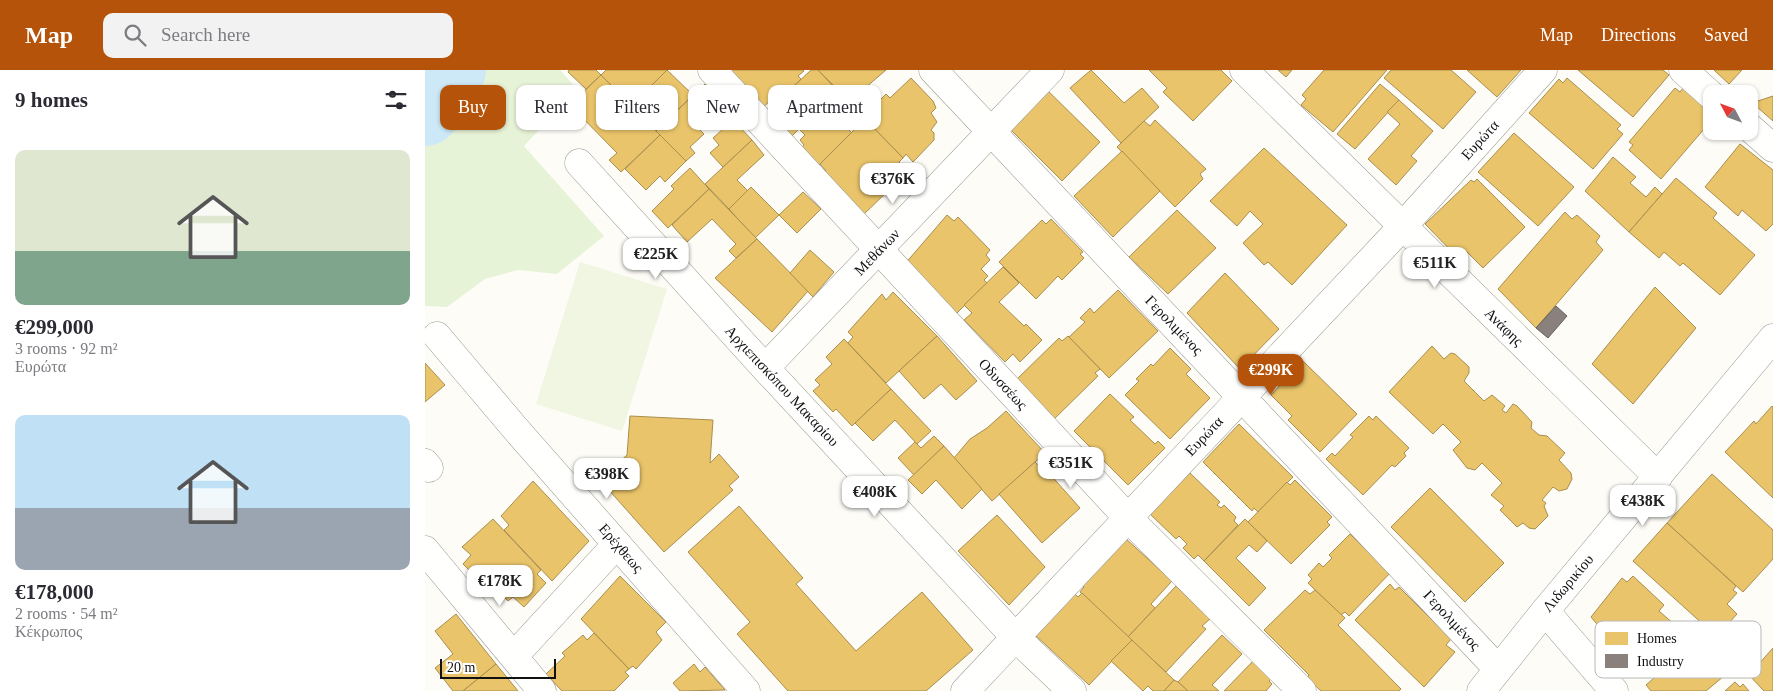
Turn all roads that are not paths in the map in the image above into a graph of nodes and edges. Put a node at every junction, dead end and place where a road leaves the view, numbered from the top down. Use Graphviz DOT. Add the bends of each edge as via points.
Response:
graph roads {
  1 [pos="712,70"];
  2 [pos="933,70"];
  3 [pos="1049,70"];
  4 [pos="1244,70"];
  5 [pos="1543,70"];
  6 [pos="1683,70"];
  7 [pos="1703,88"];
  8 [pos="991,133"];
  9 [pos="1758,135"];
  10 [pos="1773,148"];
  11 [pos="579,162"];
  12 [pos="1402,227"];
  13 [pos="879,251"];
  14 [pos="437,336"];
  15 [pos="1773,338"];
  16 [pos="765,368"];
  17 [pos="1242,396"];
  18 [pos="1658,477"];
  19 [pos="1128,518"];
  20 [pos="617,544"];
  21 [pos="425,550"];
  22 [pos="1545,611"];
  23 [pos="1016,638"];
  24 [pos="514,656"];
  25 [pos="1497,668"];
  26 [pos="1595,670"];
  27 [pos="1602,678"];
  28 [pos="542,691"];
  29 [pos="746,691"];
  30 [pos="965,691"];
  31 [pos="1072,691"];
  32 [pos="1302,691"];
  33 [pos="1481,691"];
  34 [pos="1613,691"];
  1 -- 13 [label="street, Οδυσσέως"];
  2 -- 8 [label="street, Γερολιμένος"];
  3 -- 8 [label="street, Μεθάνων"];
  4 -- 12 [label="street, Ανάφης"];
  5 -- 12 [label="street, Ευρώτα"];
  6 -- 7 [label="street"];
  8 -- 13 [label="street, Μεθάνων"];
  8 -- 17 [label="street, Γερολιμένος"];
  9 -- 10 [label="street"];
  11 -- 16 [label="street, Αρχιεπισκόπου Μακαρίου"];
  12 -- 17 [label="street, Ευρώτα"];
  12 -- 18 [label="street, Ανάφης"];
  13 -- 16 [label="street, Μεθάνων"];
  13 -- 19 [label="street, Οδυσσέως"];
  14 -- 20 [label="street, Ερέχθεως"];
  15 -- 18 [label="street, Λιδωρικίου"];
  16 -- 23 [label="street, Αρχιεπισκόπου Μακαρίου"];
  17 -- 19 [label="street, Ευρώτα"];
  17 -- 25 [label="street, Γερολιμένος"];
  18 -- 22 [label="street, Λιδωρικίου"];
  19 -- 23 [label="street, Ευρώτα"];
  19 -- 32 [label="street, Οδυσσέως"];
  20 -- 24 [label="street"];
  20 -- 29 [label="street, Ερέχθεως"];
  21 -- 24 [label="street"];
  22 -- 25 [label="street, Λιδωρικίου"];
  22 -- 26 [label="street"];
  23 -- 30 [label="street, Ευρώτα"];
  23 -- 31 [label="street, Αρχιεπισκόπου Μακαρίου"];
  24 -- 28 [label="street"];
  25 -- 33 [label="street, Λιδωρικίου"];
  27 -- 34 [label="street"];
}
